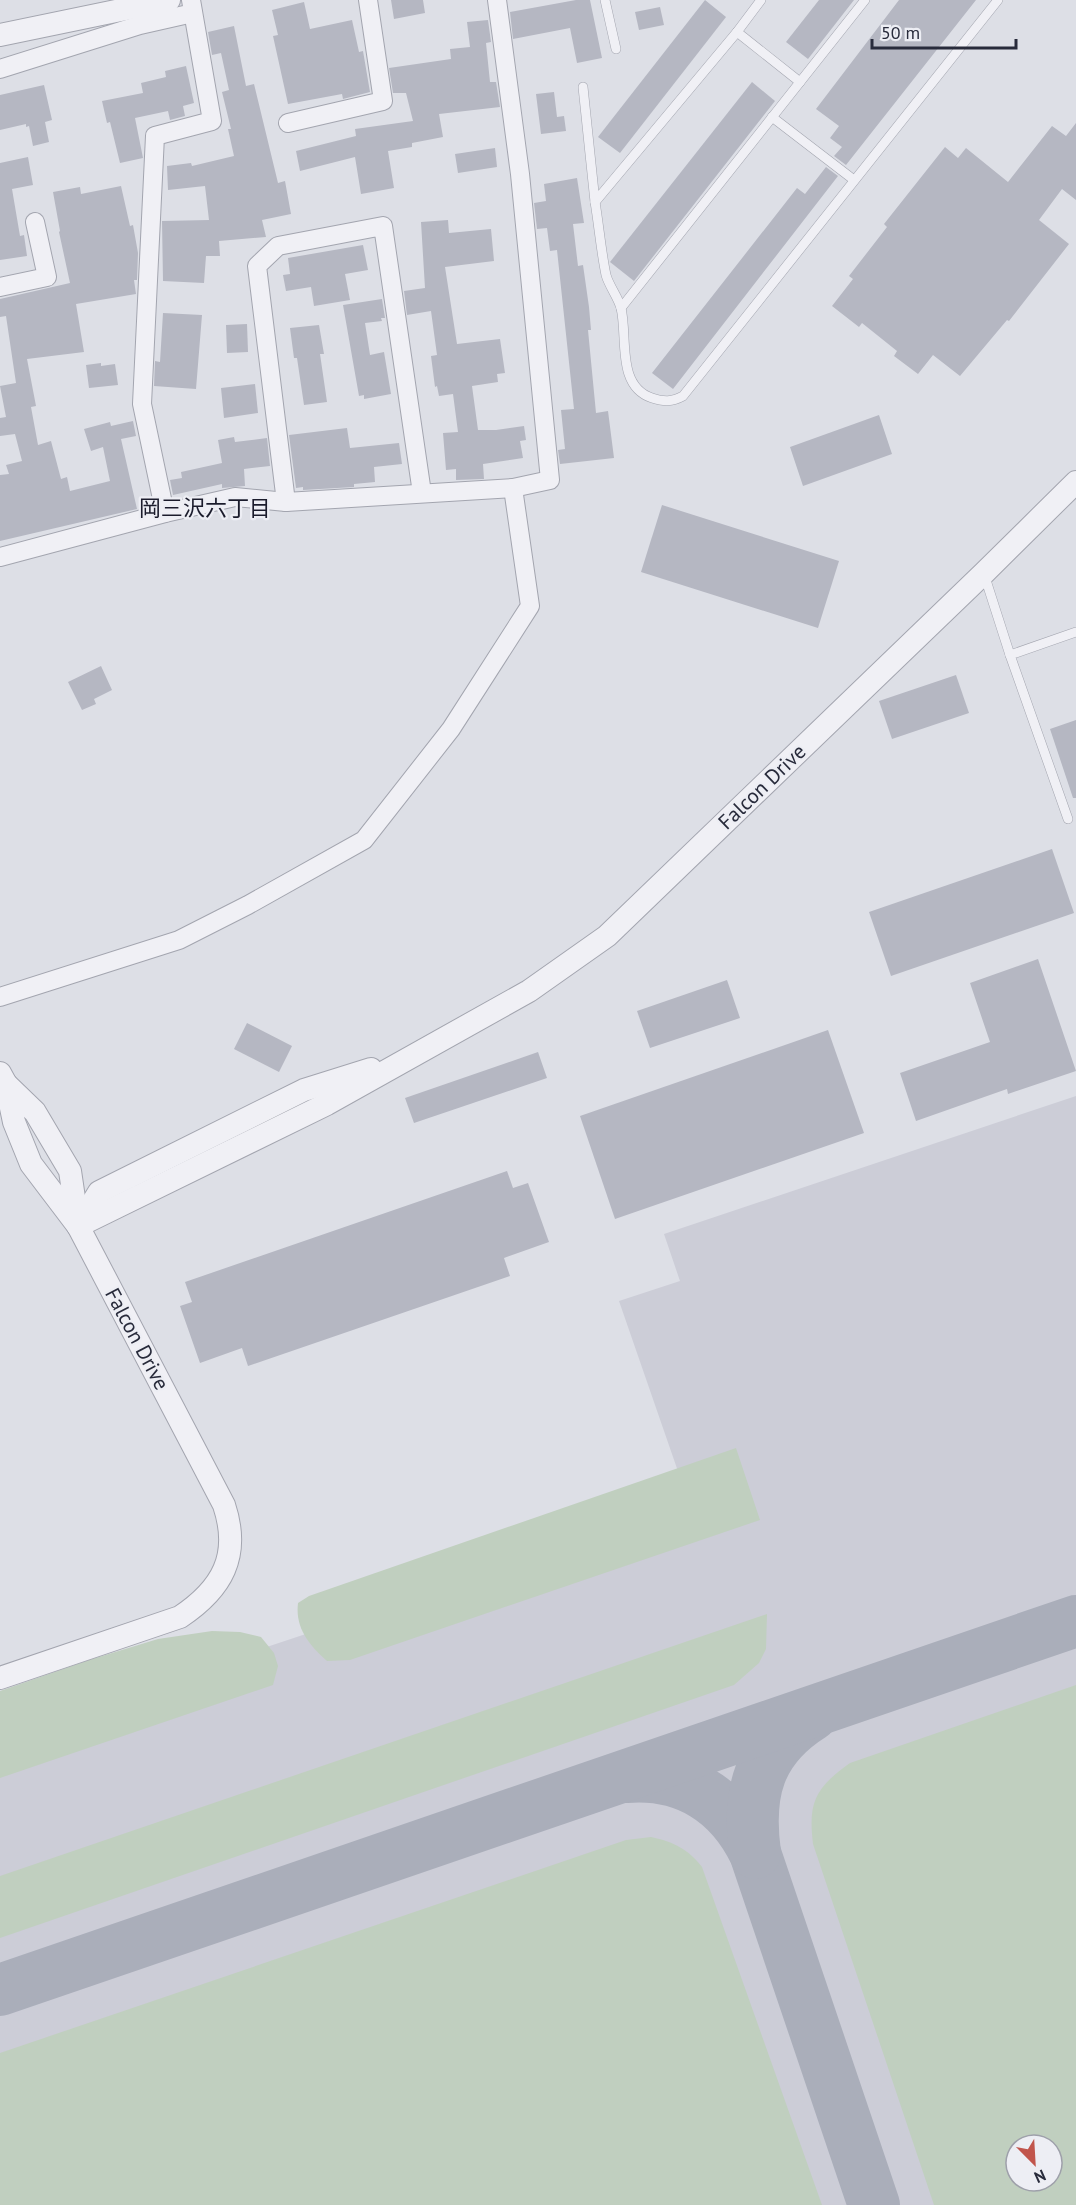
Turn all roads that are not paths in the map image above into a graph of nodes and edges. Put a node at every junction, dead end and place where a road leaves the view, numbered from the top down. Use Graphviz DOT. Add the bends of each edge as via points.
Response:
graph roads {
  1 [pos="169,0"];
  2 [pos="368,0"];
  3 [pos="497,0"];
  4 [pos="605,0"];
  5 [pos="761,0"];
  6 [pos="865,0"];
  7 [pos="998,0"];
  8 [pos="192,7"];
  9 [pos="737,32"];
  10 [pos="0,35"];
  11 [pos="616,49"];
  12 [pos="0,69"];
  13 [pos="800,82"];
  14 [pos="583,87"];
  15 [pos="772,117"];
  16 [pos="288,123"];
  17 [pos="854,180"];
  18 [pos="595,202"];
  19 [pos="36,222"];
  20 [pos="0,286"];
  21 [pos="621,308"];
  22 [pos="1076,482"];
  23 [pos="513,488"];
  24 [pos="422,493"];
  25 [pos="286,502"];
  26 [pos="165,513"];
  27 [pos="0,557"];
  28 [pos="984,573"];
  29 [pos="1076,632"];
  30 [pos="1010,655"];
  31 [pos="1068,819"];
  32 [pos="0,997"];
  33 [pos="418,1053"];
  34 [pos="3,1079"];
  35 [pos="70,1171"];
  36 [pos="116,1183"];
  37 [pos="78,1226"];
  38 [pos="0,1678"];
  1 -- 10 [label="street"];
  2 -- 16 [label="street" via="383,101"];
  3 -- 23 [label="street" via="520,174 550,480"];
  4 -- 11 [label="lane"];
  5 -- 9 [label="lane"];
  6 -- 13 [label="lane"];
  7 -- 17 [label="lane"];
  8 -- 12 [label="street"];
  8 -- 26 [label="street" via="212,121 155,136 142,404"];
  9 -- 13 [label="lane"];
  9 -- 18 [label="lane"];
  13 -- 15 [label="lane"];
  14 -- 18 [label="lane"];
  15 -- 17 [label="lane"];
  15 -- 21 [label="lane"];
  17 -- 21 [label="lane" via="683,396 660,401 637,388 626,367"];
  18 -- 21 [label="lane" via="606,277"];
  19 -- 20 [label="street" via="47,277"];
  22 -- 28 [label="street, Falcon Drive"];
  23 -- 24 [label="street"];
  23 -- 32 [label="street" via="530,606 451,729 364,840 179,940"];
  24 -- 25 [label="street"];
  24 -- 25 [label="street" via="383,226 278,246 258,266"];
  25 -- 26 [label="street" via="236,497"];
  26 -- 27 [label="street"];
  28 -- 30 [label="lane"];
  28 -- 33 [label="street, Falcon Drive" via="607,936 529,991"];
  29 -- 30 [label="lane"];
  30 -- 31 [label="lane"];
  33 -- 36 [label="street, Falcon Drive" via="304,1090"];
  33 -- 37 [label="street, Falcon Drive" via="327,1104"];
  34 -- 35 [label="street" via="35,1112"];
  34 -- 37 [label="street" via="14,1122 31,1164"];
  35 -- 36 [label="street"];
  35 -- 37 [label="street"];
  36 -- 37 [label="street, Falcon Drive" via="99,1192"];
  37 -- 38 [label="street, Falcon Drive" via="224,1505 231,1545 225,1569 215,1586 180,1617"];
}
